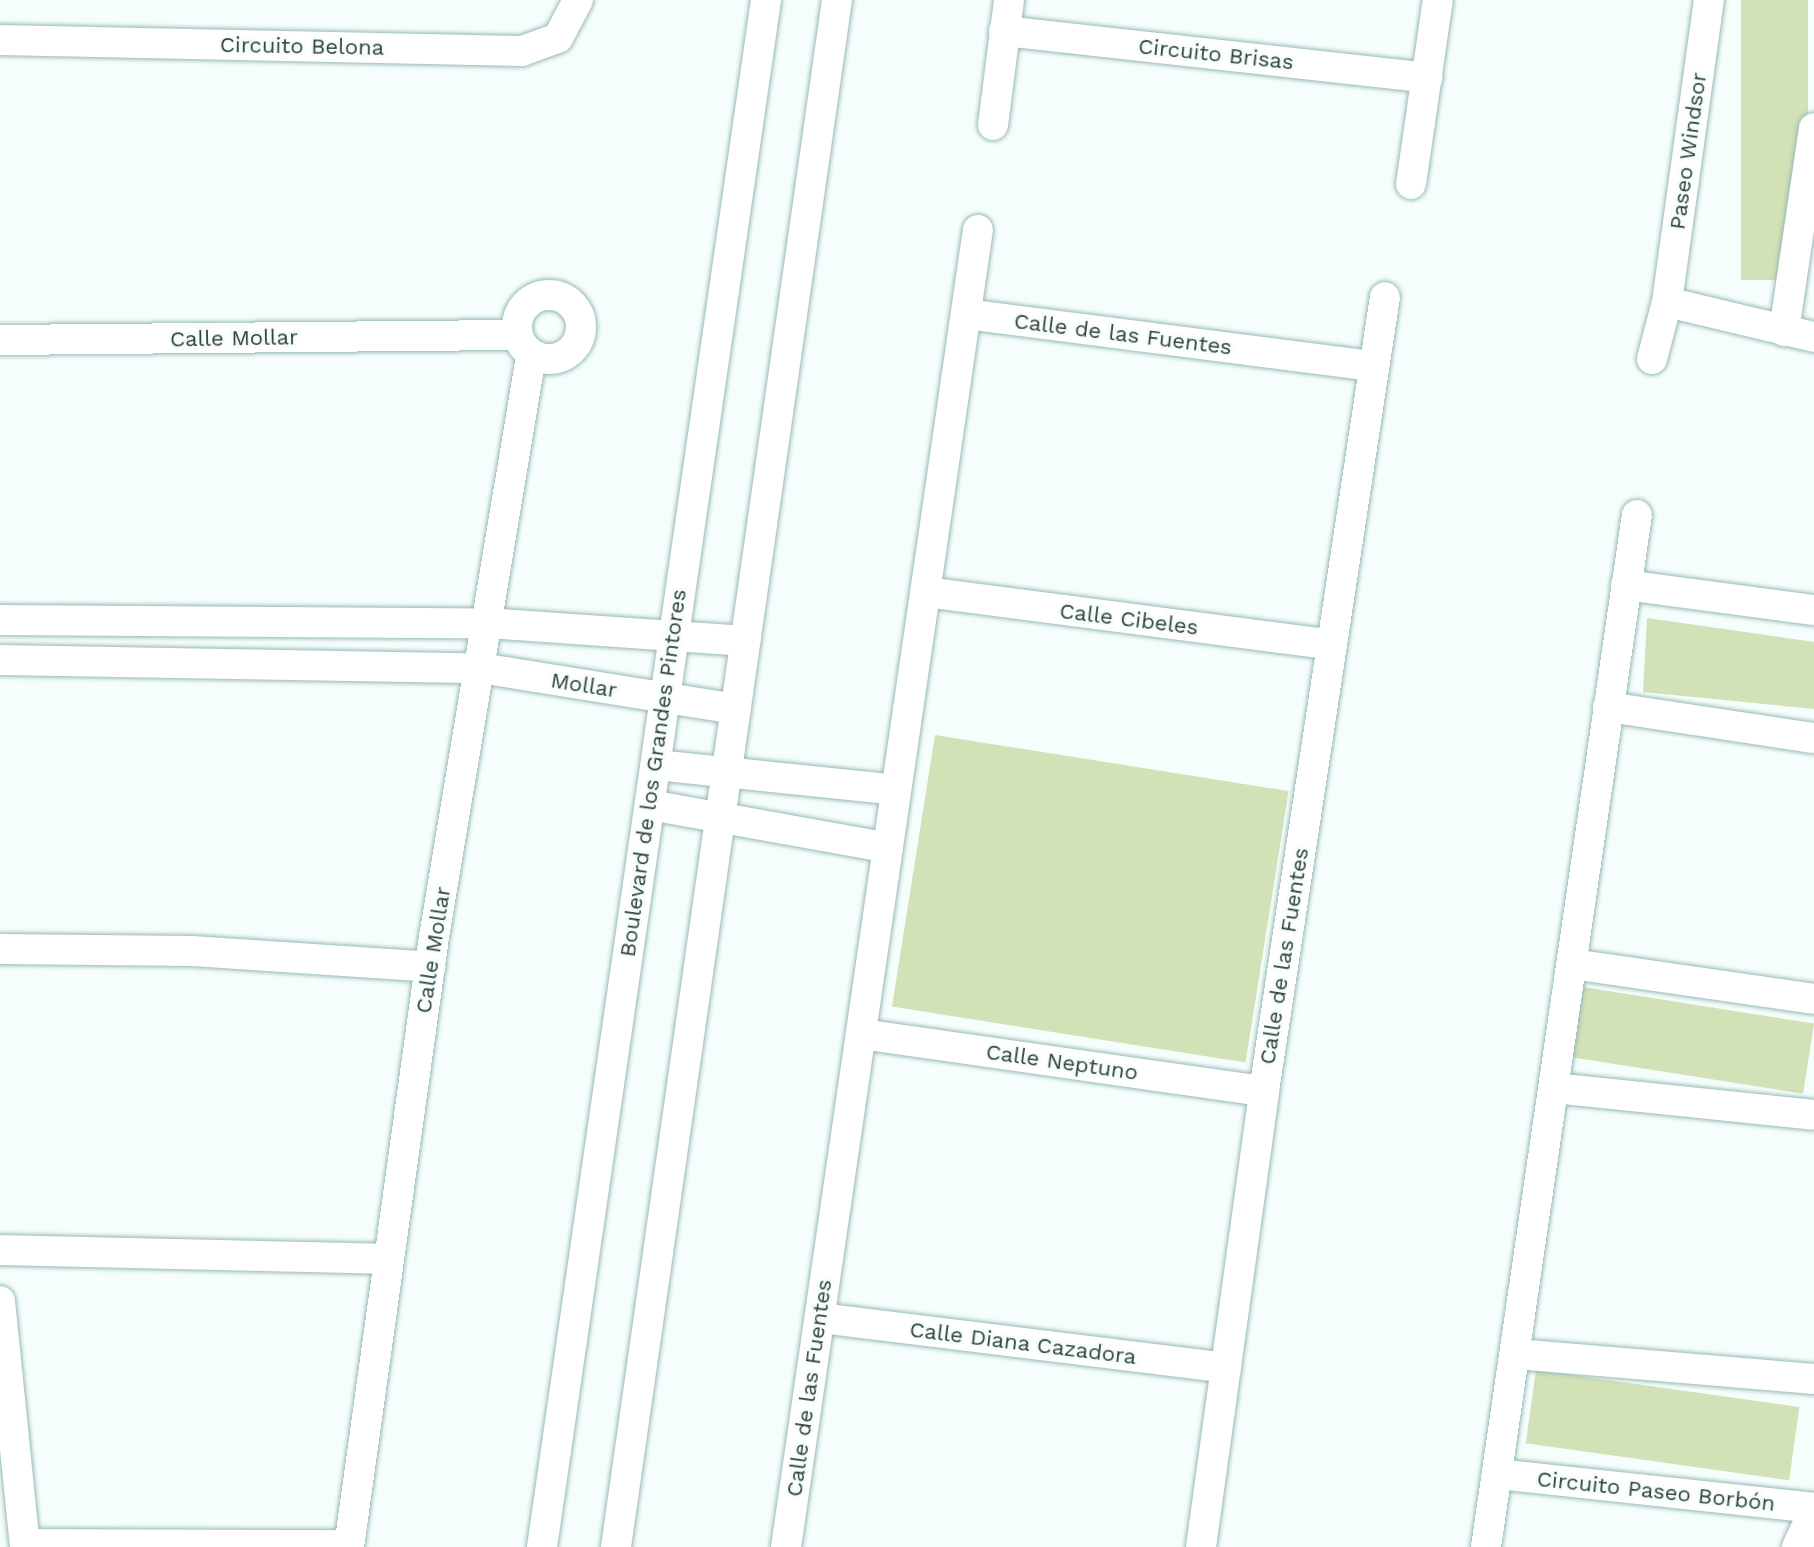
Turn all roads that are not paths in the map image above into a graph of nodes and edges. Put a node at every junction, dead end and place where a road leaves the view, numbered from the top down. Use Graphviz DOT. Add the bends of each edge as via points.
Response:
graph roads {
  1 [pos="578,0"];
  2 [pos="766,0"];
  3 [pos="837,0"];
  4 [pos="1009,0"];
  5 [pos="1438,0"];
  6 [pos="1709,0"];
  7 [pos="1004,31"];
  8 [pos="0,40"];
  9 [pos="1427,78"];
  10 [pos="993,125"];
  11 [pos="1814,128"];
  12 [pos="1411,184"];
  13 [pos="978,230"];
  14 [pos="1385,297"];
  15 [pos="1667,302"];
  16 [pos="966,314"];
  17 [pos="1784,331"];
  18 [pos="1814,337"];
  19 [pos="0,340"];
  20 [pos="1652,359"];
  21 [pos="1374,366"];
  22 [pos="1637,515"];
  23 [pos="1626,585"];
  24 [pos="926,592"];
  25 [pos="1814,610"];
  26 [pos="0,620"];
  27 [pos="488,623"];
  28 [pos="672,636"];
  29 [pos="745,641"];
  30 [pos="1332,645"];
  31 [pos="0,660"];
  32 [pos="480,668"];
  33 [pos="665,698"];
  34 [pos="1608,707"];
  35 [pos="736,709"];
  36 [pos="1814,738"];
  37 [pos="656,765"];
  38 [pos="728,772"];
  39 [pos="896,790"];
  40 [pos="650,805"];
  41 [pos="722,818"];
  42 [pos="888,848"];
  43 [pos="0,949"];
  44 [pos="1572,964"];
  45 [pos="430,967"];
  46 [pos="1814,999"];
  47 [pos="861,1034"];
  48 [pos="1554,1088"];
  49 [pos="1264,1091"];
  50 [pos="1814,1115"];
  51 [pos="0,1250"];
  52 [pos="389,1259"];
  53 [pos="0,1301"];
  54 [pos="820,1318"];
  55 [pos="1516,1354"];
  56 [pos="1226,1368"];
  57 [pos="1814,1379"];
  58 [pos="1497,1474"];
  59 [pos="1814,1510"];
  60 [pos="25,1545"];
  61 [pos="349,1546"];
  62 [pos="542,1547"];
  63 [pos="616,1547"];
  64 [pos="786,1547"];
  65 [pos="1201,1547"];
  66 [pos="1486,1547"];
  67 [pos="1797,1547"];
  1 -- 8 [label="street, Circuito Belona" via="558,38 522,51"];
  2 -- 28 [label="street, Boulevard de los Grandes Pintores"];
  3 -- 29 [label="street"];
  4 -- 7 [label="street"];
  5 -- 9 [label="street"];
  6 -- 15 [label="street, Paseo Windsor"];
  7 -- 9 [label="street, Circuito Brisas"];
  7 -- 10 [label="street"];
  9 -- 12 [label="street"];
  11 -- 17 [label="street"];
  13 -- 16 [label="street, Calle de las Fuentes"];
  14 -- 21 [label="street, Calle de las Fuentes"];
  15 -- 17 [label="street"];
  15 -- 20 [label="street, Paseo Windsor"];
  16 -- 21 [label="street, Calle de las Fuentes"];
  16 -- 24 [label="street, Calle de las Fuentes"];
  17 -- 18 [label="street"];
  19 -- 27 [label="street, Calle Mollar" via="524,345"];
  21 -- 30 [label="street, Calle de las Fuentes"];
  22 -- 23 [label="street"];
  23 -- 25 [label="street"];
  23 -- 34 [label="street"];
  24 -- 30 [label="street, Calle Cibeles"];
  24 -- 39 [label="street, Calle de las Fuentes"];
  26 -- 27 [label="street"];
  27 -- 28 [label="street"];
  27 -- 32 [label="street, Calle Mollar"];
  28 -- 29 [label="street"];
  28 -- 33 [label="street, Boulevard de los Grandes Pintores"];
  29 -- 35 [label="street"];
  30 -- 49 [label="street, Calle de las Fuentes"];
  31 -- 32 [label="street, Mollar"];
  32 -- 33 [label="street, Mollar"];
  32 -- 45 [label="street, Calle Mollar"];
  33 -- 35 [label="street, Mollar"];
  33 -- 37 [label="street, Boulevard de los Grandes Pintores"];
  34 -- 36 [label="street"];
  34 -- 44 [label="street"];
  35 -- 38 [label="street"];
  37 -- 38 [label="street"];
  37 -- 40 [label="street, Boulevard de los Grandes Pintores"];
  38 -- 39 [label="street"];
  38 -- 41 [label="street"];
  39 -- 42 [label="street, Calle de las Fuentes"];
  40 -- 41 [label="street"];
  40 -- 62 [label="street, Boulevard de los Grandes Pintores"];
  41 -- 42 [label="street"];
  41 -- 63 [label="street"];
  42 -- 47 [label="street, Calle de las Fuentes"];
  43 -- 45 [label="street" via="192,951"];
  44 -- 46 [label="street"];
  44 -- 48 [label="street"];
  45 -- 52 [label="street, Calle Mollar"];
  47 -- 49 [label="street, Calle Neptuno"];
  47 -- 54 [label="street, Calle de las Fuentes"];
  48 -- 50 [label="street"];
  48 -- 55 [label="street"];
  49 -- 56 [label="street, Calle de las Fuentes"];
  51 -- 52 [label="street"];
  52 -- 61 [label="street, Calle Mollar"];
  53 -- 60 [label="street"];
  54 -- 56 [label="street, Calle Diana Cazadora"];
  54 -- 64 [label="street, Calle de las Fuentes"];
  55 -- 57 [label="street"];
  55 -- 58 [label="street"];
  56 -- 65 [label="street, Calle de las Fuentes"];
  58 -- 59 [label="street, Circuito Paseo Borbón"];
  58 -- 66 [label="street"];
  59 -- 67 [label="street, Circuito Paseo Borbón"];
  60 -- 61 [label="street"];
}
